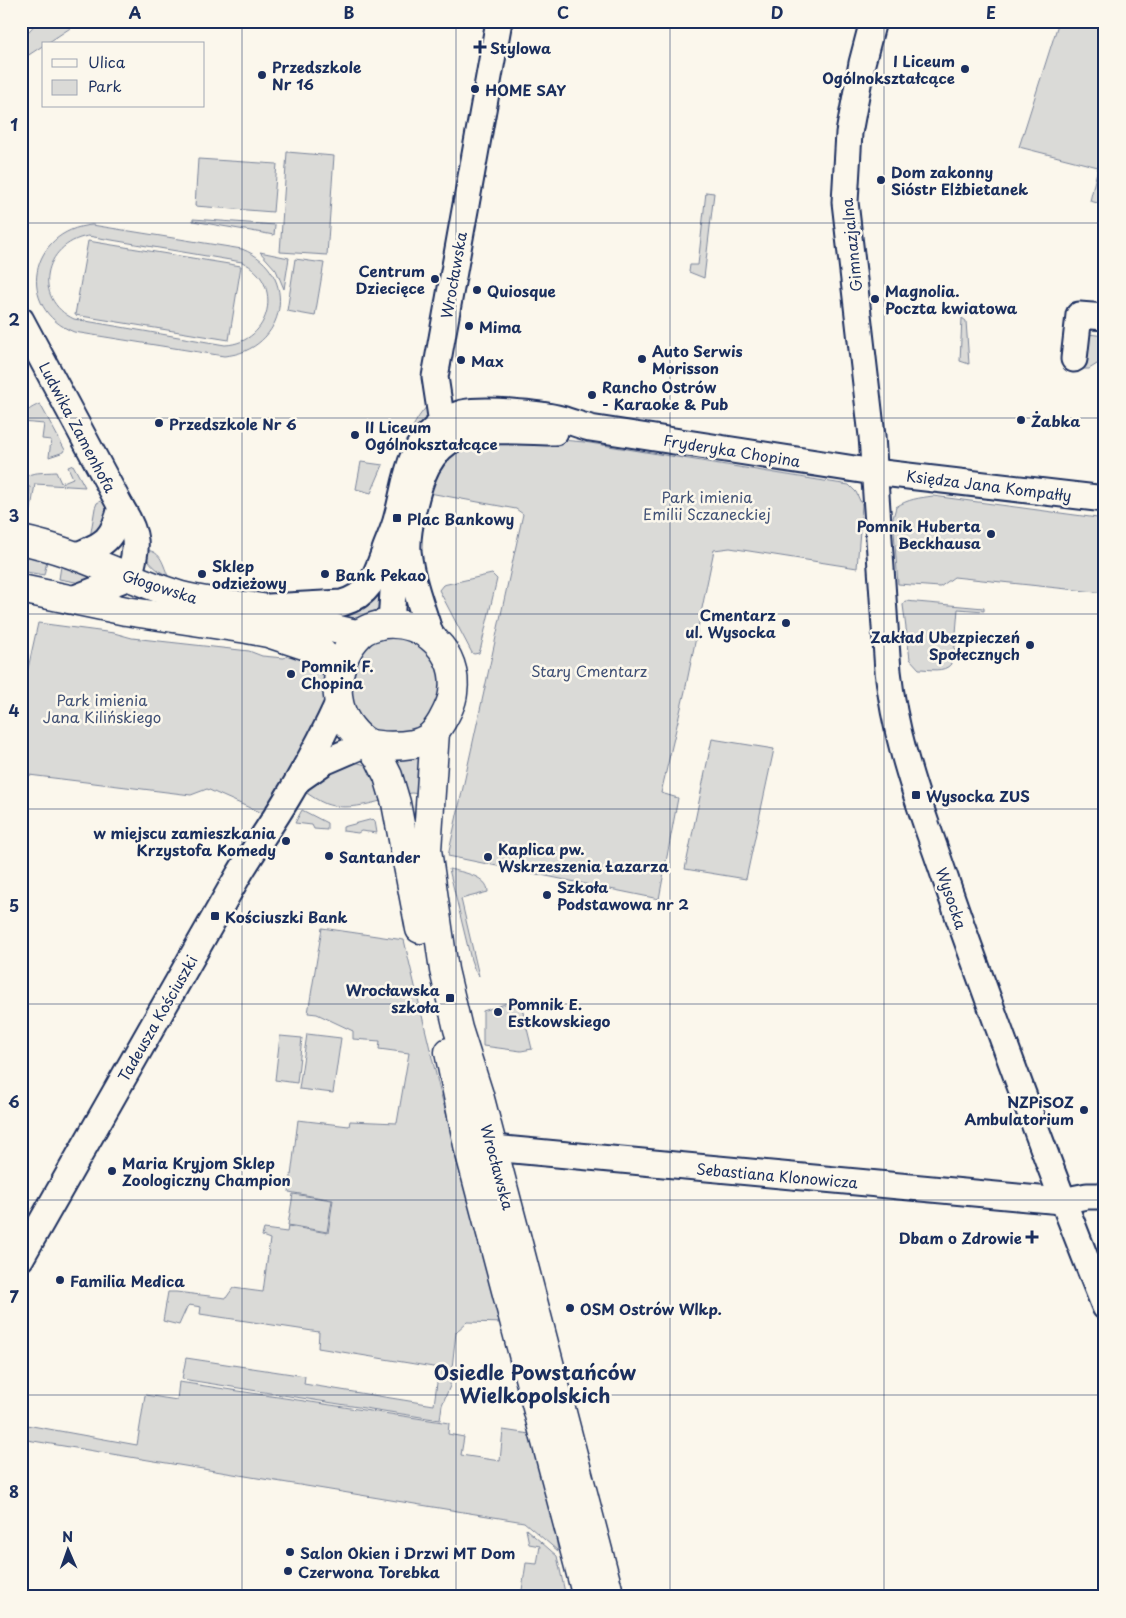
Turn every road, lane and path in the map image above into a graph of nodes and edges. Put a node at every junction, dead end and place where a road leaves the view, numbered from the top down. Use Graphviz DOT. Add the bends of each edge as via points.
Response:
graph roads {
  1 [pos="499,21"];
  2 [pos="873,21"];
  3 [pos="1105,317"];
  4 [pos="21,320"];
  5 [pos="1074,358"];
  6 [pos="451,429"];
  7 [pos="874,472"];
  8 [pos="1105,499"];
  9 [pos="121,507"];
  10 [pos="397,518"];
  11 [pos="21,540"];
  12 [pos="75,556"];
  13 [pos="129,577"];
  14 [pos="21,589"];
  15 [pos="70,600"];
  16 [pos="261,607"];
  17 [pos="392,624"];
  18 [pos="360,634"];
  19 [pos="431,636"];
  20 [pos="340,672"];
  21 [pos="339,701"];
  22 [pos="435,732"];
  23 [pos="368,743"];
  24 [pos="297,781"];
  25 [pos="493,1148"];
  26 [pos="1105,1196"];
  27 [pos="1062,1201"];
  28 [pos="21,1258"];
  29 [pos="1105,1307"];
  30 [pos="587,1597"];
  31 [pos="610,1597"];
  1 -- 6 [label="street, Wrocławska" via="434,377"];
  2 -- 7 [label="street, Gimnazjalna" via="849,133 845,202"];
  3 -- 5 [label="street" via="1080,315"];
  4 -- 9 [label="street, Ludwika Zamenhofa"];
  6 -- 7 [label="street, Fryderyka Chopina" via="455,416 470,412 503,412 560,418 590,428"];
  6 -- 10 [label="street" via="427,437 415,452 408,468"];
  6 -- 19 [label="street" via="444,446 434,454 420,480 408,540 410,565"];
  7 -- 8 [label="street, Księdza Jana Kompałły"];
  7 -- 27 [label="street, Wysocka" via="889,679 901,748"];
  9 -- 12 [label="street, Ludwika Zamenhofa" via="117,524 104,542"];
  9 -- 13 [label="street, Ludwika Zamenhofa" via="131,523 136,544"];
  10 -- 16 [label="street" via="376,573 361,595 342,603"];
  10 -- 17 [label="street"];
  11 -- 12 [label="main road, Głogowska"];
  12 -- 13 [label="main road, Głogowska"];
  13 -- 15 [label="street"];
  13 -- 16 [label="main road, Głogowska" via="191,598"];
  14 -- 15 [label="main road, Głogowska"];
  15 -- 20 [label="main road, Głogowska" via="268,633 321,652"];
  16 -- 18 [label="main road, Głogowska"];
  17 -- 18 [label="main road" via="373,627"];
  17 -- 19 [label="main road" via="409,625"];
  18 -- 20 [label="main road" via="346,654"];
  19 -- 22 [label="main road" via="446,654 454,678 451,703"];
  20 -- 21 [label="main road"];
  21 -- 23 [label="main road" via="348,724"];
  21 -- 24 [label="street, Tadeusza Kościuszki"];
  22 -- 23 [label="main road" via="413,744"];
  22 -- 25 [label="main road, Wrocławska" via="427,850 432,888 450,998"];
  23 -- 24 [label="street, Tadeusza Kościuszki" via="324,762"];
  23 -- 30 [label="main road, Wrocławska" via="388,776 396,803 420,931 469,1150"];
  24 -- 28 [label="street, Tadeusza Kościuszki" via="247,860"];
  25 -- 27 [label="street, Sebastiana Klonowicza"];
  25 -- 31 [label="main road, Wrocławska"];
  26 -- 27 [label="street, Sebastiana Klonowicza"];
  27 -- 29 [label="street, Wysocka"];
}
